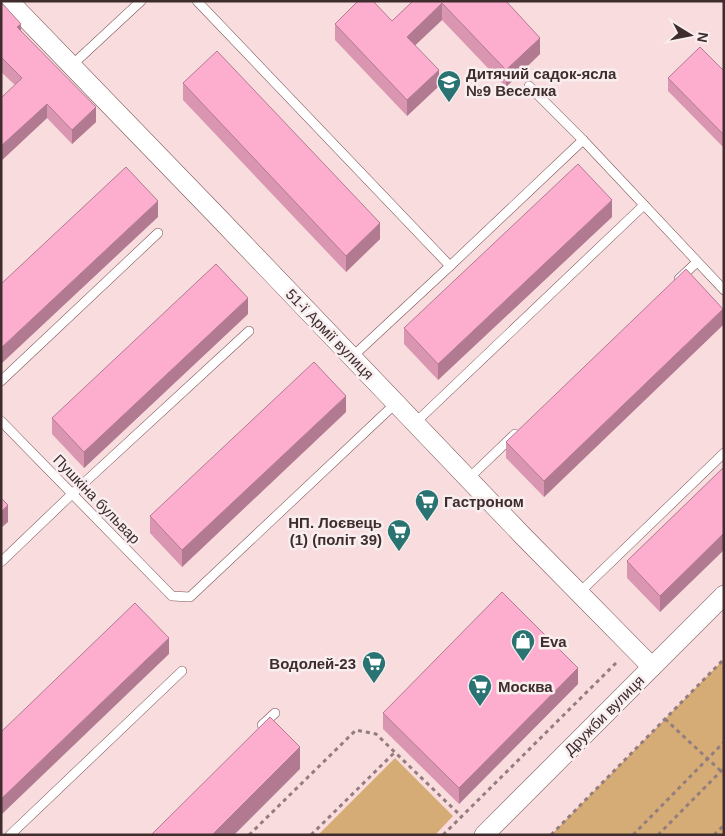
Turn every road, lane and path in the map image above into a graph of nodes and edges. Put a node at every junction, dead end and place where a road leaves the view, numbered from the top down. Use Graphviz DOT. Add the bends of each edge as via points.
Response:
graph roads {
  1 [pos="8,1"];
  2 [pos="141,1"];
  3 [pos="196,1"];
  4 [pos="76,71"];
  5 [pos="529,86"];
  6 [pos="583,140"];
  7 [pos="644,205"];
  8 [pos="158,233"];
  9 [pos="697,262"];
  10 [pos="450,266"];
  11 [pos="675,282"];
  12 [pos="724,290"];
  13 [pos="248,331"];
  14 [pos="352,357"];
  15 [pos="1,381"];
  16 [pos="396,403"];
  17 [pos="1,421"];
  18 [pos="415,423"];
  19 [pos="525,425"];
  20 [pos="724,454"];
  21 [pos="468,479"];
  22 [pos="72,494"];
  23 [pos="1,562"];
  24 [pos="579,593"];
  25 [pos="724,595"];
  26 [pos="632,646"];
  27 [pos="724,659"];
  28 [pos="652,667"];
  29 [pos="182,671"];
  30 [pos="275,713"];
  31 [pos="665,719"];
  32 [pos="254,733"];
  33 [pos="724,742"];
  34 [pos="395,752"];
  35 [pos="724,768"];
  36 [pos="724,774"];
  37 [pos="461,816"];
  38 [pos="724,825"];
  39 [pos="10,835"];
  40 [pos="250,835"];
  41 [pos="311,835"];
  42 [pos="443,835"];
  43 [pos="484,835"];
  44 [pos="551,835"];
  45 [pos="633,835"];
  46 [pos="658,835"];
  47 [pos="714,835"];
  1 -- 4 [label="street, 51-ї Армії вулиця"];
  2 -- 4 [label="lane"];
  3 -- 10 [label="lane"];
  4 -- 14 [label="street, 51-ї Армії вулиця"];
  5 -- 6 [label="lane"];
  6 -- 7 [label="lane"];
  6 -- 10 [label="lane"];
  7 -- 9 [label="lane"];
  7 -- 18 [label="lane"];
  8 -- 15 [label="lane"];
  9 -- 11 [label="lane"];
  9 -- 12 [label="lane"];
  10 -- 14 [label="lane"];
  13 -- 22 [label="lane"];
  14 -- 16 [label="street, 51-ї Армії вулиця"];
  16 -- 18 [label="street, 51-ї Армії вулиця"];
  16 -- 22 [label="lane, Пушкіна бульвар" via="190,597 172,596"];
  17 -- 22 [label="lane, Пушкіна бульвар"];
  18 -- 21 [label="street, 51-ї Армії вулиця"];
  19 -- 21 [label="lane"];
  20 -- 24 [label="lane"];
  21 -- 24 [label="street, 51-ї Армії вулиця"];
  22 -- 23 [label="lane"];
  24 -- 26 [label="street, 51-ї Армії вулиця"];
  25 -- 28 [label="street, Дружби вулиця"];
  26 -- 28 [label="street, 51-ї Армії вулиця"];
  26 -- 37 [label="path"];
  27 -- 31 [label="path"];
  28 -- 43 [label="street, Дружби вулиця"];
  29 -- 39 [label="lane"];
  30 -- 32 [label="lane"];
  31 -- 36 [label="path"];
  31 -- 44 [label="path"];
  33 -- 45 [label="path"];
  34 -- 37 [label="path"];
  34 -- 40 [label="path" via="376,734 356,730"];
  34 -- 41 [label="path"];
  35 -- 46 [label="path"];
  37 -- 42 [label="path"];
  38 -- 47 [label="path"];
}
